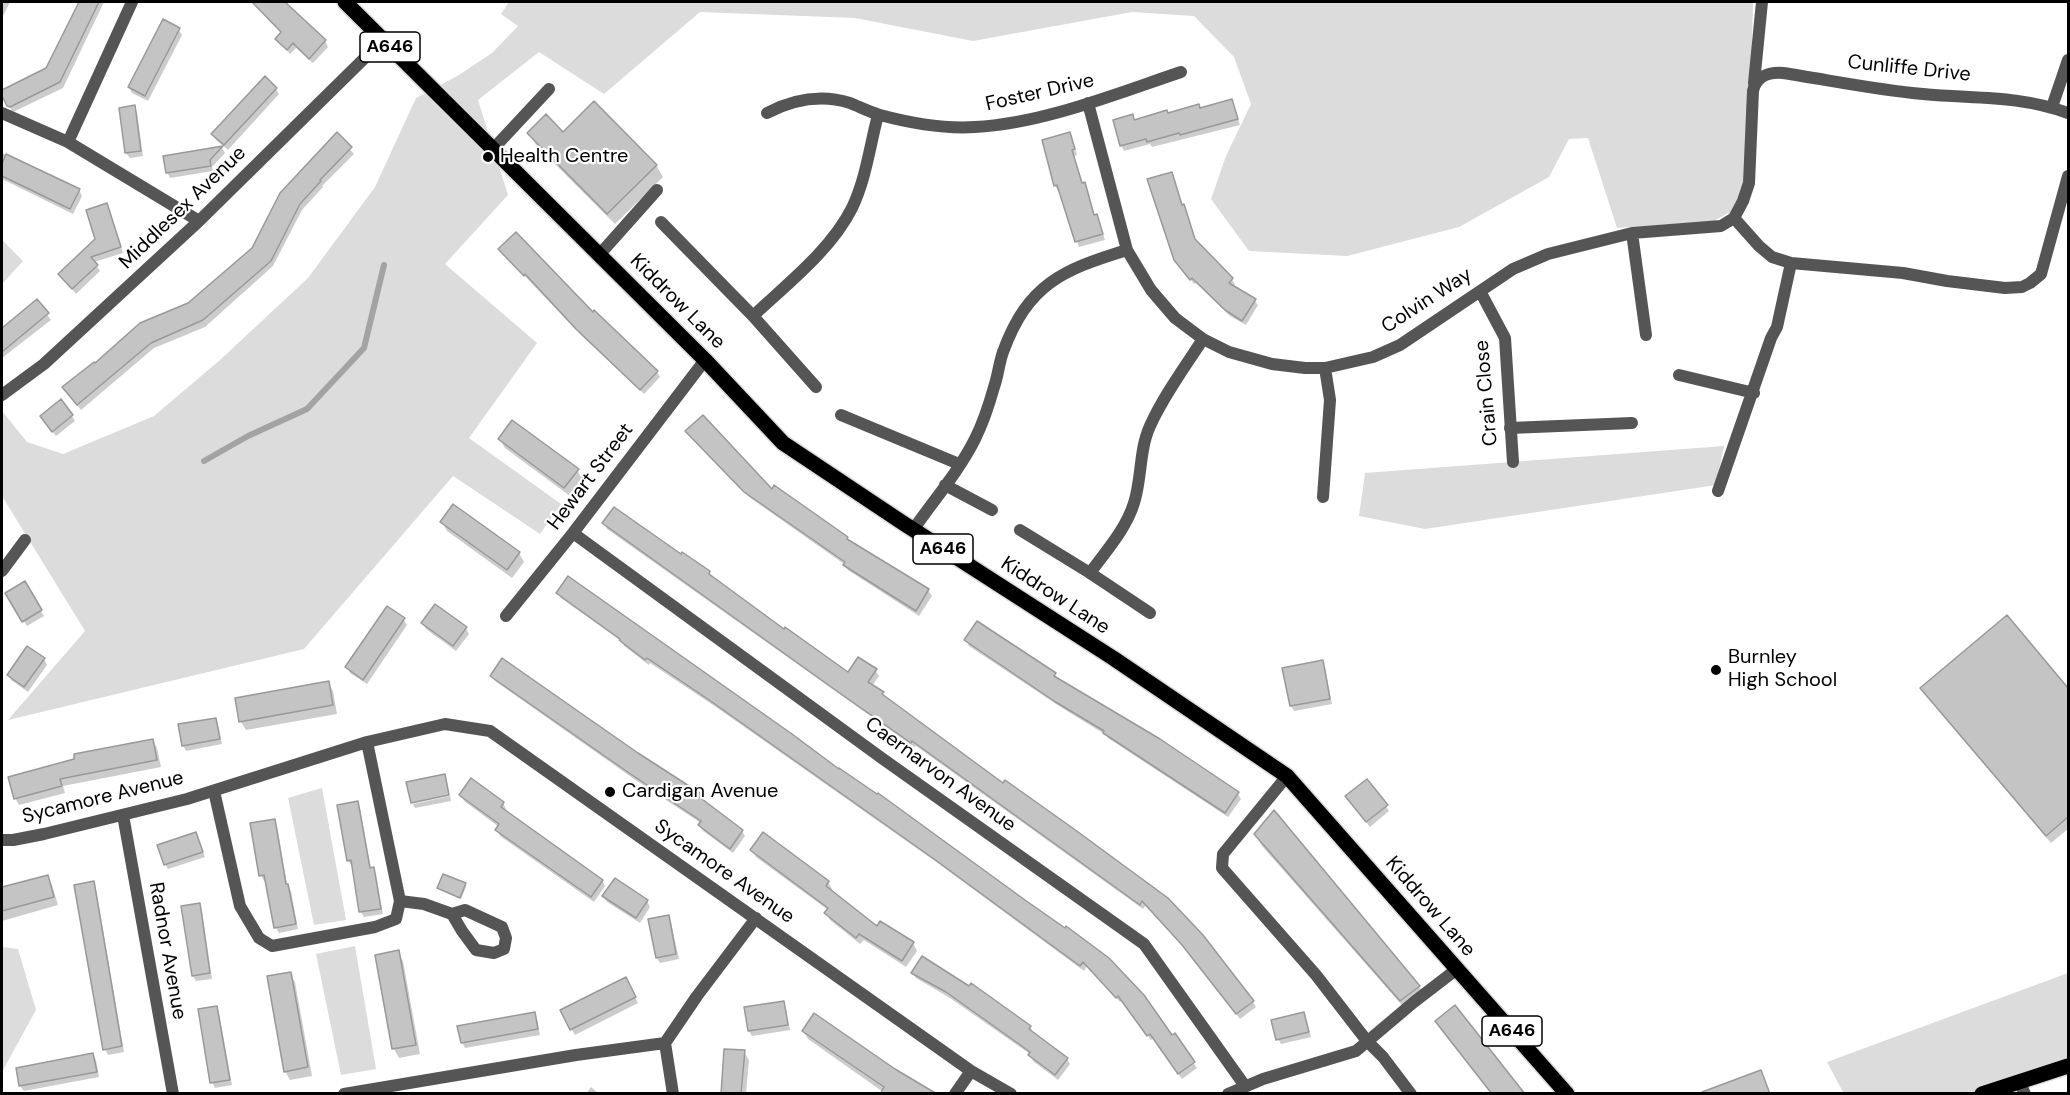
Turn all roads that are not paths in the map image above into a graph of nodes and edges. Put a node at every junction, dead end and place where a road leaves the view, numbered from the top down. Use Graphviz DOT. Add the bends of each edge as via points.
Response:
graph roads {
  1 [pos="132,2"];
  2 [pos="345,2"];
  3 [pos="1762,2"];
  4 [pos="383,40"];
  5 [pos="2068,60"];
  6 [pos="1181,72"];
  7 [pos="1754,87"];
  8 [pos="549,89"];
  9 [pos="1088,103"];
  10 [pos="2052,107"];
  11 [pos="2,113"];
  12 [pos="767,113"];
  13 [pos="2068,113"];
  14 [pos="878,115"];
  15 [pos="68,142"];
  16 [pos="493,149"];
  17 [pos="2068,176"];
  18 [pos="657,190"];
  19 [pos="1734,218"];
  20 [pos="200,222"];
  21 [pos="660,222"];
  22 [pos="1632,233"];
  23 [pos="1127,250"];
  24 [pos="600,254"];
  25 [pos="1791,263"];
  26 [pos="1480,291"];
  27 [pos="753,316"];
  28 [pos="1646,335"];
  29 [pos="1203,339"];
  30 [pos="705,360"];
  31 [pos="1325,368"];
  32 [pos="1679,375"];
  33 [pos="816,387"];
  34 [pos="1754,393"];
  35 [pos="2,395"];
  36 [pos="842,415"];
  37 [pos="1632,423"];
  38 [pos="1510,428"];
  39 [pos="1513,462"];
  40 [pos="959,464"];
  41 [pos="945,485"];
  42 [pos="1718,491"];
  43 [pos="1323,497"];
  44 [pos="992,510"];
  45 [pos="913,530"];
  46 [pos="1020,530"];
  47 [pos="573,533"];
  48 [pos="25,540"];
  49 [pos="2,571"];
  50 [pos="1090,573"];
  51 [pos="1150,613"];
  52 [pos="506,615"];
  53 [pos="367,742"];
  54 [pos="1287,776"];
  55 [pos="214,791"];
  56 [pos="123,815"];
  57 [pos="2,840"];
  58 [pos="400,901"];
  59 [pos="452,914"];
  60 [pos="756,918"];
  61 [pos="1456,969"];
  62 [pos="1367,1041"];
  63 [pos="665,1043"];
  64 [pos="2068,1066"];
  65 [pos="971,1071"];
  66 [pos="1245,1086"];
  67 [pos="2022,1088"];
  68 [pos="358,1092"];
  69 [pos="1562,1092"];
  70 [pos="172,1094"];
  71 [pos="344,1094"];
  72 [pos="673,1094"];
  73 [pos="955,1094"];
  74 [pos="1011,1094"];
  75 [pos="1228,1094"];
  76 [pos="1411,1094"];
  77 [pos="1982,1094"];
  1 -- 15 [label="street"];
  2 -- 4 [label="main road, Kiddrow Lane / A646"];
  3 -- 7 [label="street"];
  4 -- 16 [label="main road, Kiddrow Lane / A646"];
  4 -- 20 [label="street, Middlesex Avenue"];
  5 -- 10 [label="street"];
  6 -- 9 [label="street, Foster Drive"];
  7 -- 10 [label="street, Cunliffe Drive" via="1766,75 1783,73 1923,94 2007,98"];
  7 -- 19 [label="street" via="1749,183"];
  8 -- 16 [label="street"];
  9 -- 14 [label="street, Foster Drive" via="1033,118 974,127 916,123"];
  9 -- 23 [label="street, Colvin Way"];
  10 -- 13 [label="street, Cunliffe Drive"];
  11 -- 15 [label="street"];
  12 -- 14 [label="street, Foster Drive" via="804,99 824,98"];
  14 -- 27 [label="street" via="861,185 843,225"];
  15 -- 20 [label="street"];
  16 -- 24 [label="main road, Kiddrow Lane / A646"];
  17 -- 25 [label="street" via="2041,274 2022,287 1983,286 1903,273"];
  18 -- 24 [label="street"];
  19 -- 22 [label="street, Colvin Way" via="1706,229"];
  19 -- 25 [label="street" via="1772,257"];
  20 -- 35 [label="street, Middlesex Avenue" via="44,364"];
  21 -- 27 [label="street"];
  22 -- 26 [label="street, Colvin Way" via="1548,254 1513,269"];
  22 -- 28 [label="street"];
  23 -- 29 [label="street, Colvin Way" via="1151,291 1175,318"];
  23 -- 40 [label="street" via="1059,275 1035,294 1006,344 984,418"];
  24 -- 30 [label="main road, Kiddrow Lane / A646"];
  25 -- 34 [label="street" via="1777,327"];
  26 -- 31 [label="street, Colvin Way" via="1400,345 1373,357"];
  26 -- 38 [label="street, Crain Close" via="1505,338"];
  27 -- 33 [label="street"];
  29 -- 31 [label="street, Colvin Way" via="1229,352 1272,364"];
  29 -- 50 [label="street" via="1149,428 1131,512"];
  30 -- 45 [label="main road, Kiddrow Lane / A646" via="783,444"];
  30 -- 47 [label="street, Hewart Street"];
  31 -- 43 [label="street" via="1330,400"];
  32 -- 34 [label="street"];
  34 -- 42 [label="street"];
  36 -- 40 [label="street"];
  37 -- 38 [label="street"];
  38 -- 39 [label="street, Crain Close"];
  40 -- 41 [label="street"];
  41 -- 44 [label="street"];
  41 -- 45 [label="street"];
  45 -- 54 [label="main road, Kiddrow Lane / A646"];
  46 -- 50 [label="street"];
  47 -- 52 [label="street, Hewart Street"];
  47 -- 66 [label="street, Caernarvon Avenue" via="1144,944"];
  48 -- 49 [label="street"];
  50 -- 51 [label="street"];
  53 -- 55 [label="street, Sycamore Avenue"];
  53 -- 58 [label="street"];
  53 -- 60 [label="street, Sycamore Avenue" via="445,724 490,731"];
  54 -- 61 [label="main road, Kiddrow Lane / A646"];
  54 -- 62 [label="street" via="1223,854 1222,868 1316,975"];
  55 -- 56 [label="street, Sycamore Avenue"];
  55 -- 58 [label="street, Sycamore Avenue" via="240,906 260,938 272,946 375,927 396,919"];
  56 -- 57 [label="street, Sycamore Avenue"];
  56 -- 70 [label="street, Radnor Avenue"];
  58 -- 59 [label="street"];
  60 -- 63 [label="street"];
  60 -- 65 [label="street, Sycamore Avenue"];
  61 -- 62 [label="street"];
  61 -- 69 [label="main road, Kiddrow Lane / A646"];
  62 -- 66 [label="street" via="1356,1051"];
  62 -- 76 [label="street"];
  63 -- 68 [label="street"];
  63 -- 72 [label="street"];
  64 -- 67 [label="main road"];
  65 -- 73 [label="street"];
  65 -- 74 [label="street, Sycamore Avenue"];
  66 -- 75 [label="street"];
  67 -- 77 [label="main road"];
  68 -- 71 [label="street"];
}
